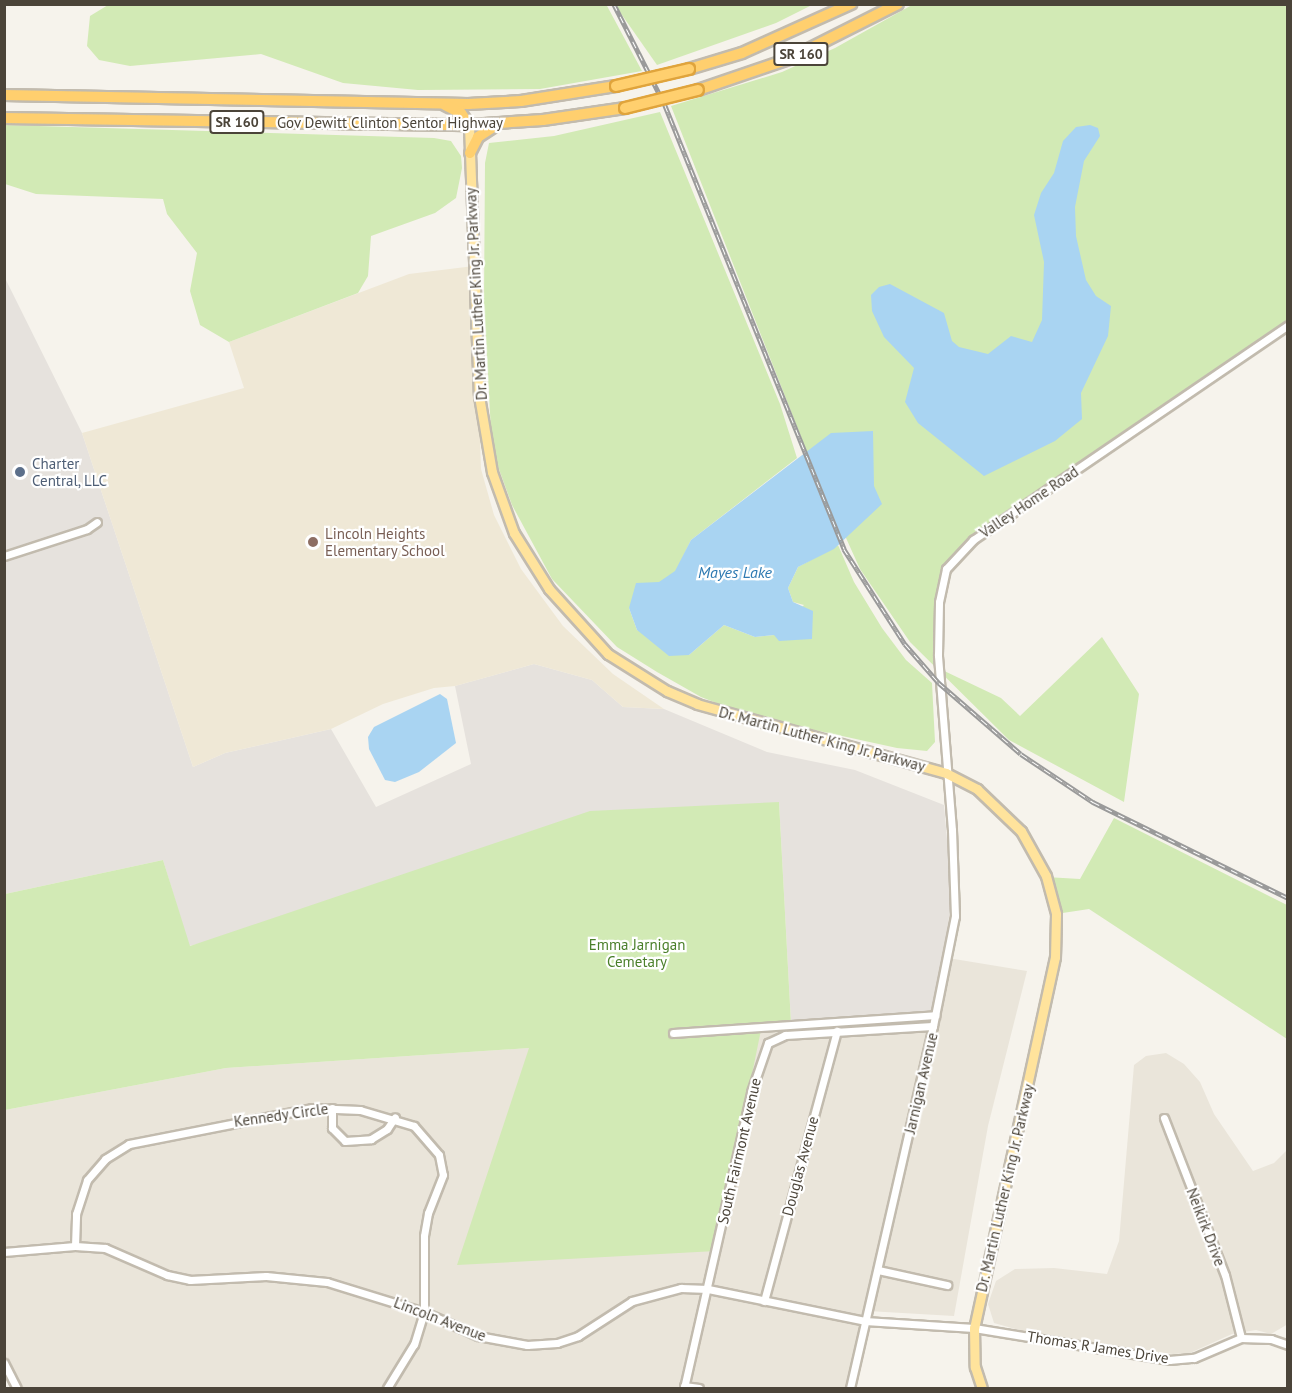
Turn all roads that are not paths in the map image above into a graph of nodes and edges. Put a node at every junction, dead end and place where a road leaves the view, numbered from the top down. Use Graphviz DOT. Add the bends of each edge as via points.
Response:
graph roads {
  1 [pos="851,4"];
  2 [pos="898,4"];
  3 [pos="4,95"];
  4 [pos="442,103"];
  5 [pos="494,103"];
  6 [pos="4,118"];
  7 [pos="500,123"];
  8 [pos="469,125"];
  9 [pos="470,153"];
  10 [pos="1287,326"];
  11 [pos="97,522"];
  12 [pos="4,556"];
  13 [pos="946,773"];
  14 [pos="936,1015"];
  15 [pos="933,1026"];
  16 [pos="837,1031"];
  17 [pos="673,1033"];
  18 [pos="332,1107"];
  19 [pos="395,1117"];
  20 [pos="1164,1118"];
  21 [pos="75,1246"];
  22 [pos="4,1252"];
  23 [pos="878,1270"];
  24 [pos="947,1285"];
  25 [pos="708,1289"];
  26 [pos="764,1300"];
  27 [pos="424,1312"];
  28 [pos="865,1321"];
  29 [pos="974,1328"];
  30 [pos="1241,1338"];
  31 [pos="1287,1345"];
  32 [pos="4,1363"];
  33 [pos="684,1387"];
  34 [pos="17,1389"];
  35 [pos="387,1389"];
  36 [pos="699,1389"];
  37 [pos="850,1389"];
  38 [pos="982,1389"];
  1 -- 5 [label="highway, Gov Dewitt Clinton Sentor Highway / SR 160, bridge" via="742,53 689,69 616,86"];
  2 -- 7 [label="highway, Gov Dewitt Clinton Sentor Highway / SR 160, bridge" via="789,59 698,90 626,108"];
  3 -- 4 [label="highway, Gov Dewitt Clinton Sentor Highway / SR 160"];
  4 -- 5 [label="highway, Gov Dewitt Clinton Sentor Highway / SR 160"];
  4 -- 8 [label="highway" via="461,113"];
  5 -- 8 [label="highway" via="476,113"];
  6 -- 8 [label="highway, Gov Dewitt Clinton Sentor Highway / SR 160"];
  7 -- 8 [label="highway, Gov Dewitt Clinton Sentor Highway / SR 160"];
  7 -- 9 [label="highway" via="478,137"];
  8 -- 9 [label="main road, Dr. Martin Luther King Jr. Parkway"];
  9 -- 13 [label="main road, Dr. Martin Luther King Jr. Parkway" via="479,396 492,472 514,533 549,589 608,654 667,691 707,707"];
  10 -- 13 [label="street, Valley Home Road" via="1014,510 951,561 942,584 938,622 939,709"];
  11 -- 12 [label="street" via="87,529"];
  13 -- 14 [label="street, Jarnigan Avenue" via="955,916"];
  13 -- 29 [label="main road, Dr. Martin Luther King Jr. Parkway" via="977,789 1021,831 1046,876 1056,914 1049,999"];
  14 -- 15 [label="street, Jarnigan Avenue"];
  14 -- 17 [label="street"];
  15 -- 16 [label="street, South Fairmont Avenue"];
  15 -- 23 [label="street, Jarnigan Avenue"];
  16 -- 25 [label="street, South Fairmont Avenue" via="785,1035 768,1043 751,1092"];
  16 -- 26 [label="street, Douglas Avenue"];
  18 -- 19 [label="street, Kennedy Circle"];
  18 -- 19 [label="street" via="332,1128 345,1141 370,1139 387,1129"];
  18 -- 21 [label="street, Kennedy Circle" via="224,1123 129,1144 105,1159 87,1180 76,1214"];
  19 -- 27 [label="street, Kennedy Circle" via="430,1140 439,1155 443,1175 428,1213 424,1236"];
  20 -- 30 [label="street, Neikirk Drive" via="1225,1275"];
  21 -- 22 [label="street, Lincoln Avenue"];
  21 -- 27 [label="street, Lincoln Avenue" via="105,1248 167,1275 190,1280 266,1276 327,1282"];
  23 -- 24 [label="street"];
  23 -- 28 [label="street, Jarnigan Avenue"];
  25 -- 26 [label="street, Lincoln Avenue"];
  25 -- 27 [label="street, Lincoln Avenue" via="659,1292 632,1301 578,1336 557,1343 502,1342"];
  25 -- 33 [label="street, South Fairmont Avenue"];
  26 -- 28 [label="street, Lincoln Avenue"];
  27 -- 35 [label="street, Kennedy Circle" via="414,1344"];
  28 -- 29 [label="street, Lincoln Avenue"];
  28 -- 37 [label="street, Jarnigan Avenue"];
  29 -- 30 [label="street, Thomas R James Drive" via="1169,1360 1194,1358"];
  29 -- 38 [label="main road, Dr. Martin Luther King Jr. Parkway" via="975,1367"];
  30 -- 31 [label="street, Thomas R James Drive" via="1271,1339"];
  32 -- 34 [label="street"];
  33 -- 36 [label="street"];
}
